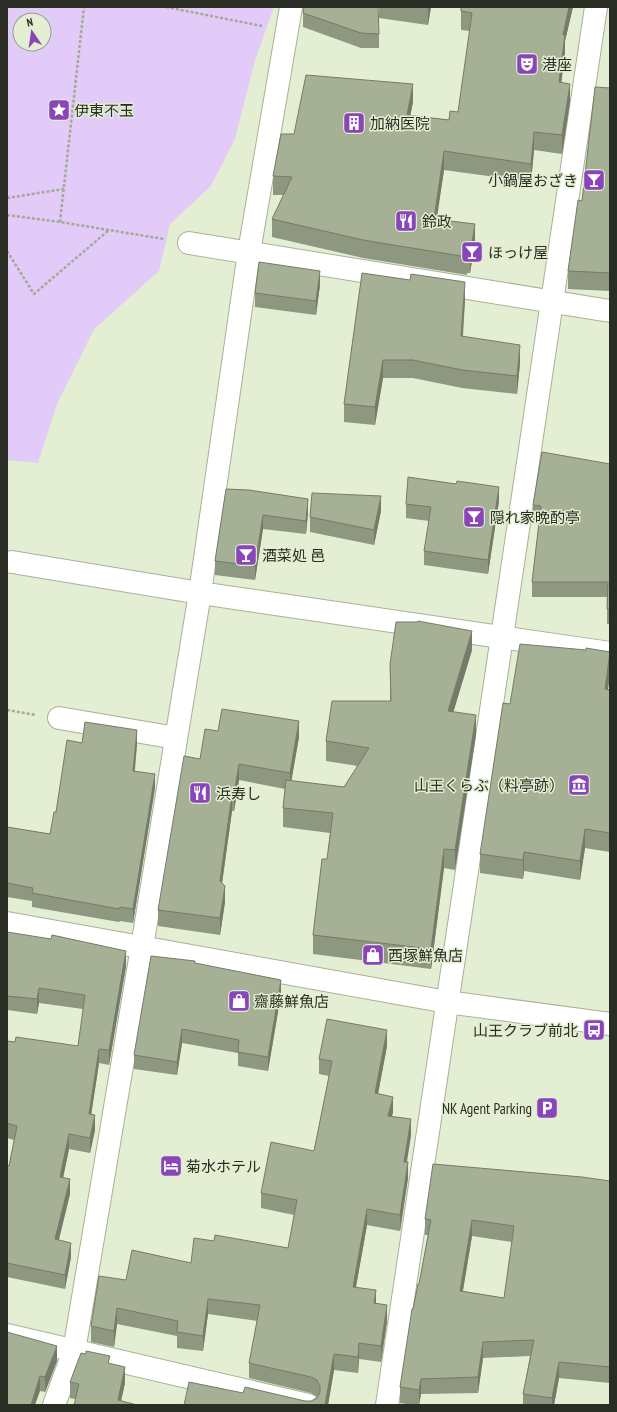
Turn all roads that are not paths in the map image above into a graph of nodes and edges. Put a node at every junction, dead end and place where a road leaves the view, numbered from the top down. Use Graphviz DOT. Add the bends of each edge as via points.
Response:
graph roads {
  1 [pos="291,7"];
  2 [pos="596,7"];
  3 [pos="189,243"];
  4 [pos="249,252"];
  5 [pos="554,302"];
  6 [pos="610,311"];
  7 [pos="12,562"];
  8 [pos="200,593"];
  9 [pos="503,637"];
  10 [pos="610,653"];
  11 [pos="58,718"];
  12 [pos="176,738"];
  13 [pos="7,923"];
  14 [pos="142,947"];
  15 [pos="447,1002"];
  16 [pos="610,1024"];
  17 [pos="7,1335"];
  18 [pos="74,1351"];
  19 [pos="54,1405"];
  20 [pos="308,1405"];
  21 [pos="387,1405"];
  1 -- 4 [label="street"];
  2 -- 5 [label="street"];
  3 -- 4 [label="street"];
  4 -- 5 [label="street"];
  4 -- 8 [label="street"];
  5 -- 6 [label="street"];
  5 -- 9 [label="street"];
  7 -- 8 [label="street"];
  8 -- 9 [label="street"];
  8 -- 12 [label="street"];
  9 -- 10 [label="street"];
  9 -- 15 [label="street"];
  11 -- 12 [label="street"];
  12 -- 14 [label="street"];
  13 -- 14 [label="street"];
  14 -- 15 [label="street"];
  14 -- 18 [label="street"];
  15 -- 16 [label="street"];
  15 -- 21 [label="street"];
  17 -- 18 [label="street"];
  18 -- 19 [label="street"];
  18 -- 20 [label="street"];
}
